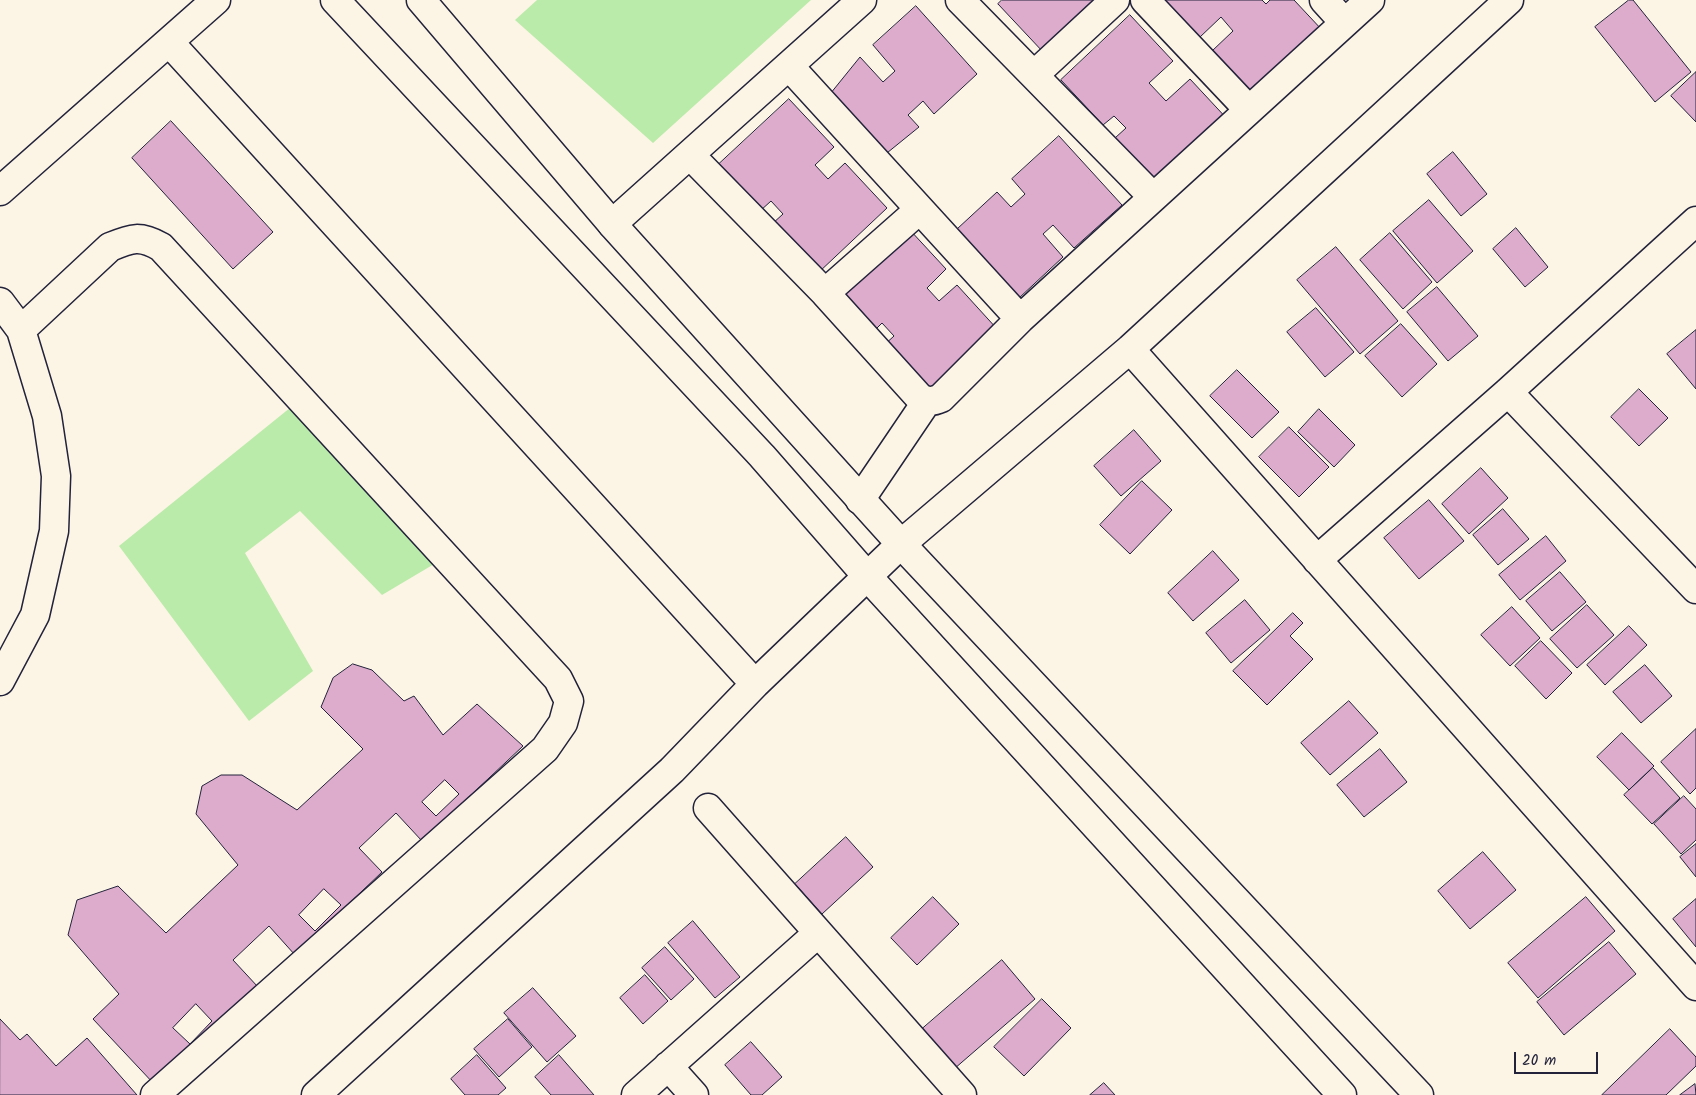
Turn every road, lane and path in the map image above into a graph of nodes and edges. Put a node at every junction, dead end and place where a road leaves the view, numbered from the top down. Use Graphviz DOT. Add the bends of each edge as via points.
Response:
graph roads {
  1 [pos="216,0"];
  2 [pos="335,0"];
  3 [pos="421,0"];
  4 [pos="862,0"];
  5 [pos="960,0"];
  6 [pos="1115,0"];
  7 [pos="1145,0"];
  8 [pos="1324,0"];
  9 [pos="1370,0"];
  10 [pos="1509,0"];
  11 [pos="1344,22"];
  12 [pos="169,42"];
  13 [pos="789,66"];
  14 [pos="1034,75"];
  15 [pos="1249,110"];
  16 [pos="690,154"];
  17 [pos="0,192"];
  18 [pos="1154,197"];
  19 [pos="919,210"];
  20 [pos="1696,221"];
  21 [pos="612,224"];
  22 [pos="825,293"];
  23 [pos="0,302"];
  24 [pos="1020,319"];
  25 [pos="21,330"];
  26 [pos="1130,349"];
  27 [pos="1508,392"];
  28 [pos="927,401"];
  29 [pos="860,500"];
  30 [pos="900,544"];
  31 [pos="1317,560"];
  32 [pos="867,576"];
  33 [pos="1694,583"];
  34 [pos="0,681"];
  35 [pos="756,684"];
  36 [pos="708,808"];
  37 [pos="817,934"];
  38 [pos="1696,986"];
  39 [pos="668,1066"];
  40 [pos="155,1095"];
  41 [pos="316,1095"];
  42 [pos="636,1095"];
  43 [pos="694,1095"];
  44 [pos="962,1095"];
  45 [pos="1342,1095"];
  46 [pos="1419,1095"];
  1 -- 12 [label="street"];
  2 -- 32 [label="street" via="762,456"];
  3 -- 21 [label="street"];
  4 -- 13 [label="street"];
  5 -- 14 [label="street"];
  6 -- 14 [label="street"];
  7 -- 15 [label="street"];
  8 -- 11 [label="street"];
  9 -- 11 [label="street"];
  10 -- 26 [label="street"];
  11 -- 15 [label="street"];
  12 -- 17 [label="street"];
  12 -- 35 [label="street"];
  13 -- 16 [label="street"];
  13 -- 19 [label="street"];
  14 -- 18 [label="street"];
  15 -- 18 [label="street"];
  16 -- 21 [label="street"];
  16 -- 22 [label="street"];
  18 -- 24 [label="street"];
  19 -- 22 [label="street"];
  19 -- 24 [label="street"];
  20 -- 27 [label="street"];
  21 -- 29 [label="street"];
  22 -- 28 [label="street" via="919,397"];
  23 -- 25 [label="street"];
  24 -- 28 [label="street" via="941,398"];
  25 -- 34 [label="street" via="47,416 56,476 54,531 35,614"];
  25 -- 40 [label="street" via="110,247 145,238 161,247 558,679 568,701 563,722 545,749"];
  26 -- 30 [label="street"];
  26 -- 31 [label="street"];
  27 -- 31 [label="street"];
  27 -- 33 [label="street"];
  28 -- 29 [label="street"];
  29 -- 30 [label="street"];
  30 -- 32 [label="street"];
  30 -- 46 [label="street"];
  31 -- 38 [label="street"];
  32 -- 35 [label="street"];
  32 -- 45 [label="street"];
  35 -- 41 [label="street" via="672,770"];
  36 -- 37 [label="street"];
  37 -- 39 [label="street"];
  37 -- 44 [label="street"];
  39 -- 42 [label="street"];
  39 -- 43 [label="street"];
}
